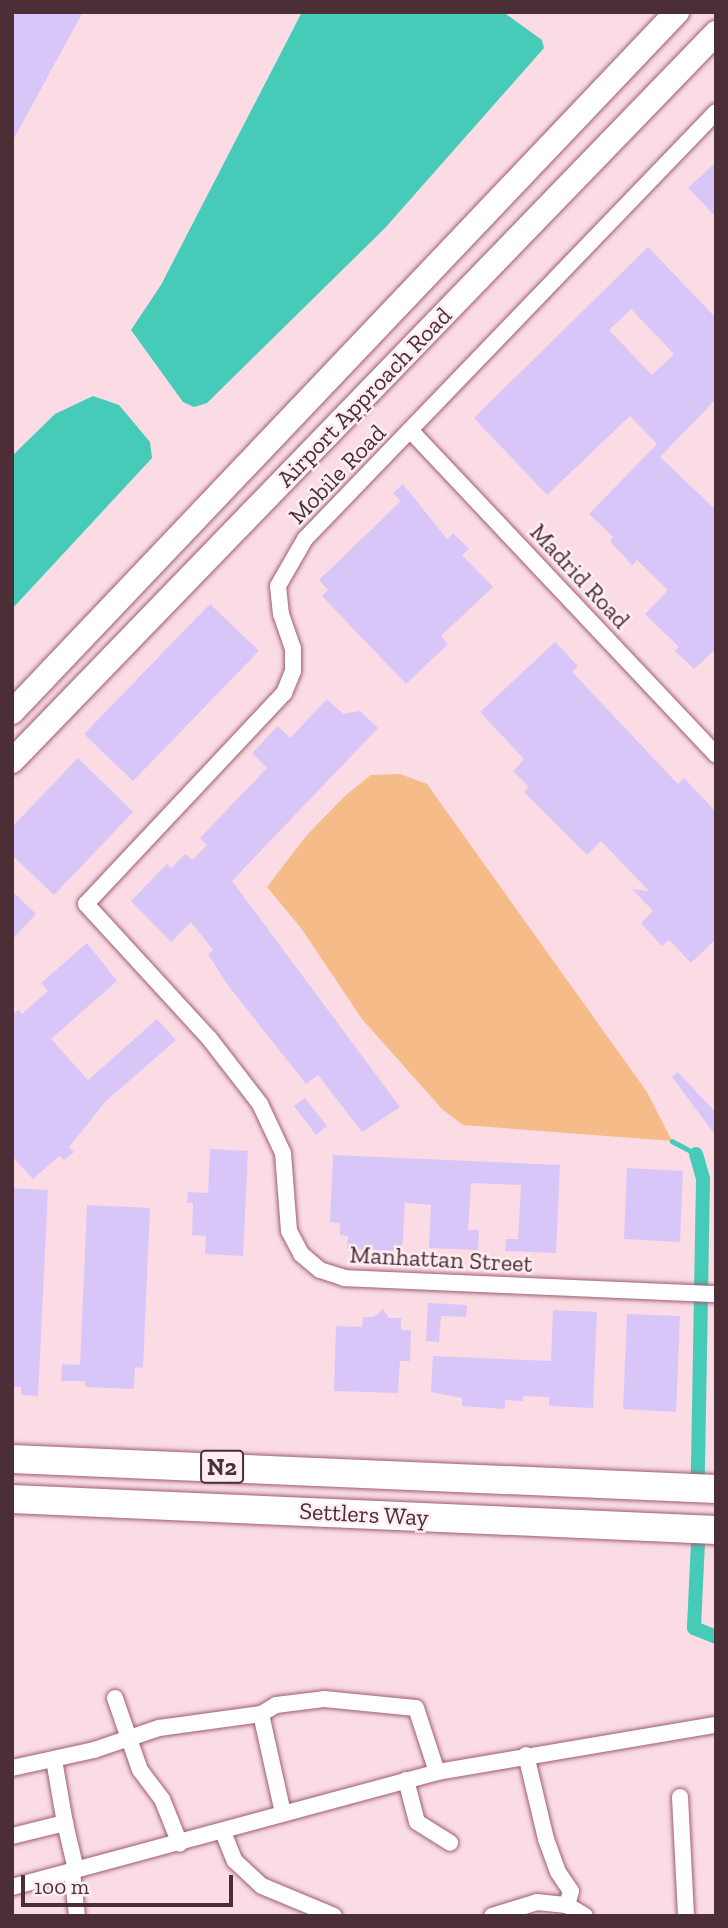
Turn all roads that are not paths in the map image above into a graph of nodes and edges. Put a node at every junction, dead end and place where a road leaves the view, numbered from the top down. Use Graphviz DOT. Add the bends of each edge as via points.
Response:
graph roads {
  1 [pos="677,12"];
  2 [pos="716,33"];
  3 [pos="716,112"];
  4 [pos="410,430"];
  5 [pos="12,712"];
  6 [pos="716,755"];
  7 [pos="12,761"];
  8 [pos="86,904"];
  9 [pos="716,1294"];
  10 [pos="12,1446"];
  11 [pos="12,1459"];
  12 [pos="433,1475"];
  13 [pos="716,1489"];
  14 [pos="12,1499"];
  15 [pos="716,1530"];
  16 [pos="115,1698"];
  17 [pos="261,1714"];
  18 [pos="716,1725"];
  19 [pos="127,1738"];
  20 [pos="526,1755"];
  21 [pos="54,1760"];
  22 [pos="12,1768"];
  23 [pos="437,1772"];
  24 [pos="406,1780"];
  25 [pos="680,1797"];
  26 [pos="283,1813"];
  27 [pos="65,1823"];
  28 [pos="223,1832"];
  29 [pos="12,1836"];
  30 [pos="450,1843"];
  31 [pos="180,1844"];
  32 [pos="74,1871"];
  33 [pos="12,1887"];
  34 [pos="567,1905"];
  35 [pos="78,1916"];
  36 [pos="334,1916"];
  37 [pos="492,1916"];
  38 [pos="585,1916"];
  39 [pos="686,1916"];
  1 -- 5 [label="main road, Airport Approach Road"];
  2 -- 7 [label="main road, Airport Approach Road"];
  3 -- 4 [label="street, Mobile Road"];
  4 -- 6 [label="street, Madrid Road"];
  4 -- 8 [label="street, Mobile Road" via="305,539 286,566 278,586 293,663 285,693"];
  8 -- 9 [label="street, Manhattan Street" via="208,1038 260,1104 283,1153 289,1231 301,1254 320,1270 344,1278"];
  10 -- 12 [label="highway"];
  11 -- 12 [label="highway, Settlers Way / N2"];
  12 -- 13 [label="highway, Settlers Way / N2"];
  14 -- 15 [label="highway, Settlers Way / N2"];
  16 -- 19 [label="street"];
  17 -- 19 [label="street" via="179,1724"];
  17 -- 23 [label="street" via="276,1704 324,1699 412,1706 421,1715"];
  17 -- 26 [label="street"];
  18 -- 20 [label="street"];
  19 -- 21 [label="street"];
  19 -- 31 [label="street" via="140,1770 167,1808"];
  20 -- 23 [label="street"];
  20 -- 34 [label="street" via="547,1839 558,1872 571,1891"];
  21 -- 22 [label="street"];
  21 -- 27 [label="street"];
  23 -- 24 [label="street"];
  24 -- 26 [label="street"];
  24 -- 30 [label="street" via="417,1822"];
  25 -- 39 [label="street"];
  26 -- 28 [label="street"];
  27 -- 29 [label="street"];
  27 -- 32 [label="street"];
  28 -- 31 [label="street"];
  28 -- 36 [label="street" via="235,1861 262,1886"];
  31 -- 32 [label="street"];
  32 -- 33 [label="street"];
  32 -- 35 [label="street"];
  34 -- 37 [label="street" via="537,1902"];
  34 -- 38 [label="street"];
}
